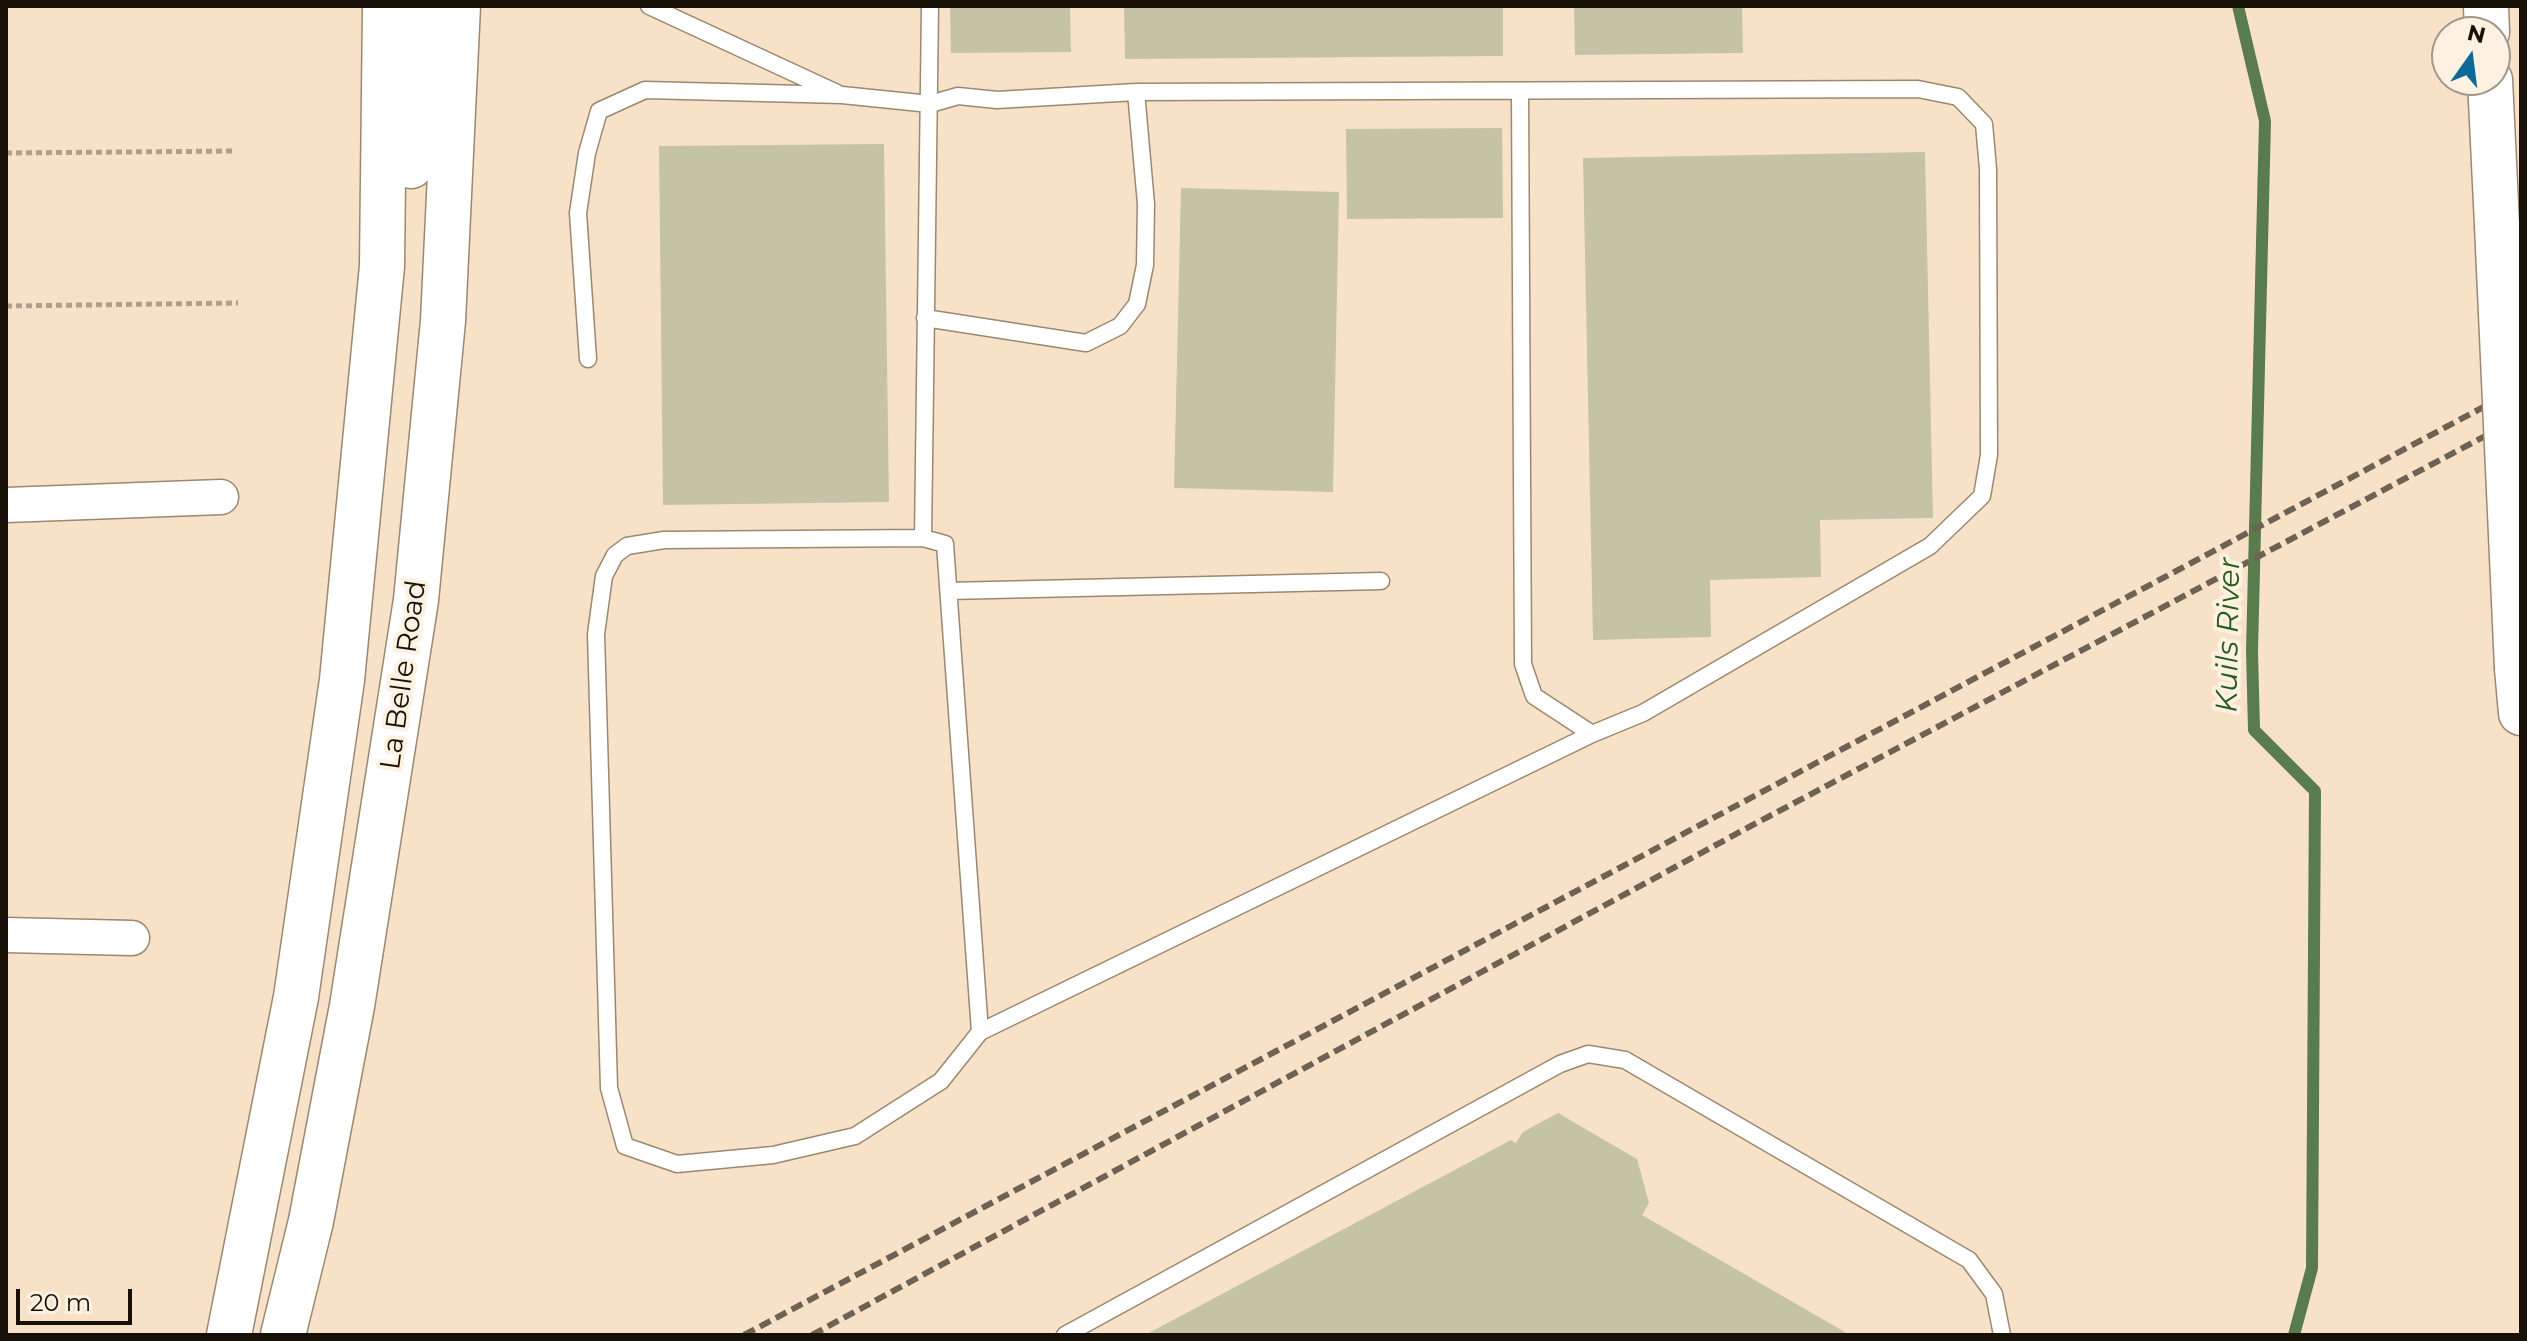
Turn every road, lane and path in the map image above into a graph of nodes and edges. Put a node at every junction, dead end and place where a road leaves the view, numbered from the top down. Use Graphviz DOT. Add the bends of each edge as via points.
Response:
graph roads {
  1 [pos="385,6"];
  2 [pos="430,6"];
  3 [pos="458,6"];
  4 [pos="649,6"];
  5 [pos="930,6"];
  6 [pos="1136,92"];
  7 [pos="1520,92"];
  8 [pos="842,95"];
  9 [pos="2491,96"];
  10 [pos="930,104"];
  11 [pos="235,151"];
  12 [pos="6,153"];
  13 [pos="382,266"];
  14 [pos="238,303"];
  15 [pos="6,306"];
  16 [pos="925,318"];
  17 [pos="588,359"];
  18 [pos="221,497"];
  19 [pos="6,505"];
  20 [pos="923,538"];
  21 [pos="1381,581"];
  22 [pos="949,591"];
  23 [pos="2521,713"];
  24 [pos="1592,734"];
  25 [pos="6,935"];
  26 [pos="132,938"];
  27 [pos="980,1032"];
  28 [pos="229,1335"];
  29 [pos="283,1335"];
  30 [pos="1065,1335"];
  31 [pos="2002,1335"];
  1 -- 13 [label="main road"];
  2 -- 13 [label="main road" via="419,41 407,208"];
  3 -- 29 [label="main road, La Belle Road" via="447,276 416,600 352,1006 311,1221"];
  4 -- 8 [label="lane"];
  5 -- 10 [label="lane"];
  6 -- 7 [label="lane"];
  6 -- 10 [label="lane" via="997,100 958,96"];
  6 -- 16 [label="lane" via="1146,204 1145,265 1137,304 1120,326 1086,343"];
  7 -- 24 [label="lane" via="1523,664 1534,696"];
  7 -- 24 [label="lane" via="1918,89 1958,97 1984,124 1989,455 1982,496 1930,546 1643,713"];
  8 -- 10 [label="lane"];
  8 -- 17 [label="lane" via="645,90 599,111 578,213"];
  9 -- 23 [label="main road, bridge"];
  10 -- 16 [label="lane"];
  11 -- 12 [label="path"];
  13 -- 28 [label="main road" via="342,680 321,838 275,1112"];
  14 -- 15 [label="path"];
  16 -- 20 [label="lane"];
  18 -- 19 [label="street"];
  20 -- 22 [label="lane" via="945,544"];
  20 -- 27 [label="lane" via="664,540 627,546 615,555 604,576 596,634 609,1088 625,1146 677,1164 773,1155 855,1136 941,1081"];
  21 -- 22 [label="lane"];
  22 -- 27 [label="lane"];
  24 -- 27 [label="lane"];
  25 -- 26 [label="street"];
  30 -- 31 [label="lane" via="1560,1064 1588,1054 1625,1060 1969,1260 1994,1294"];
}
